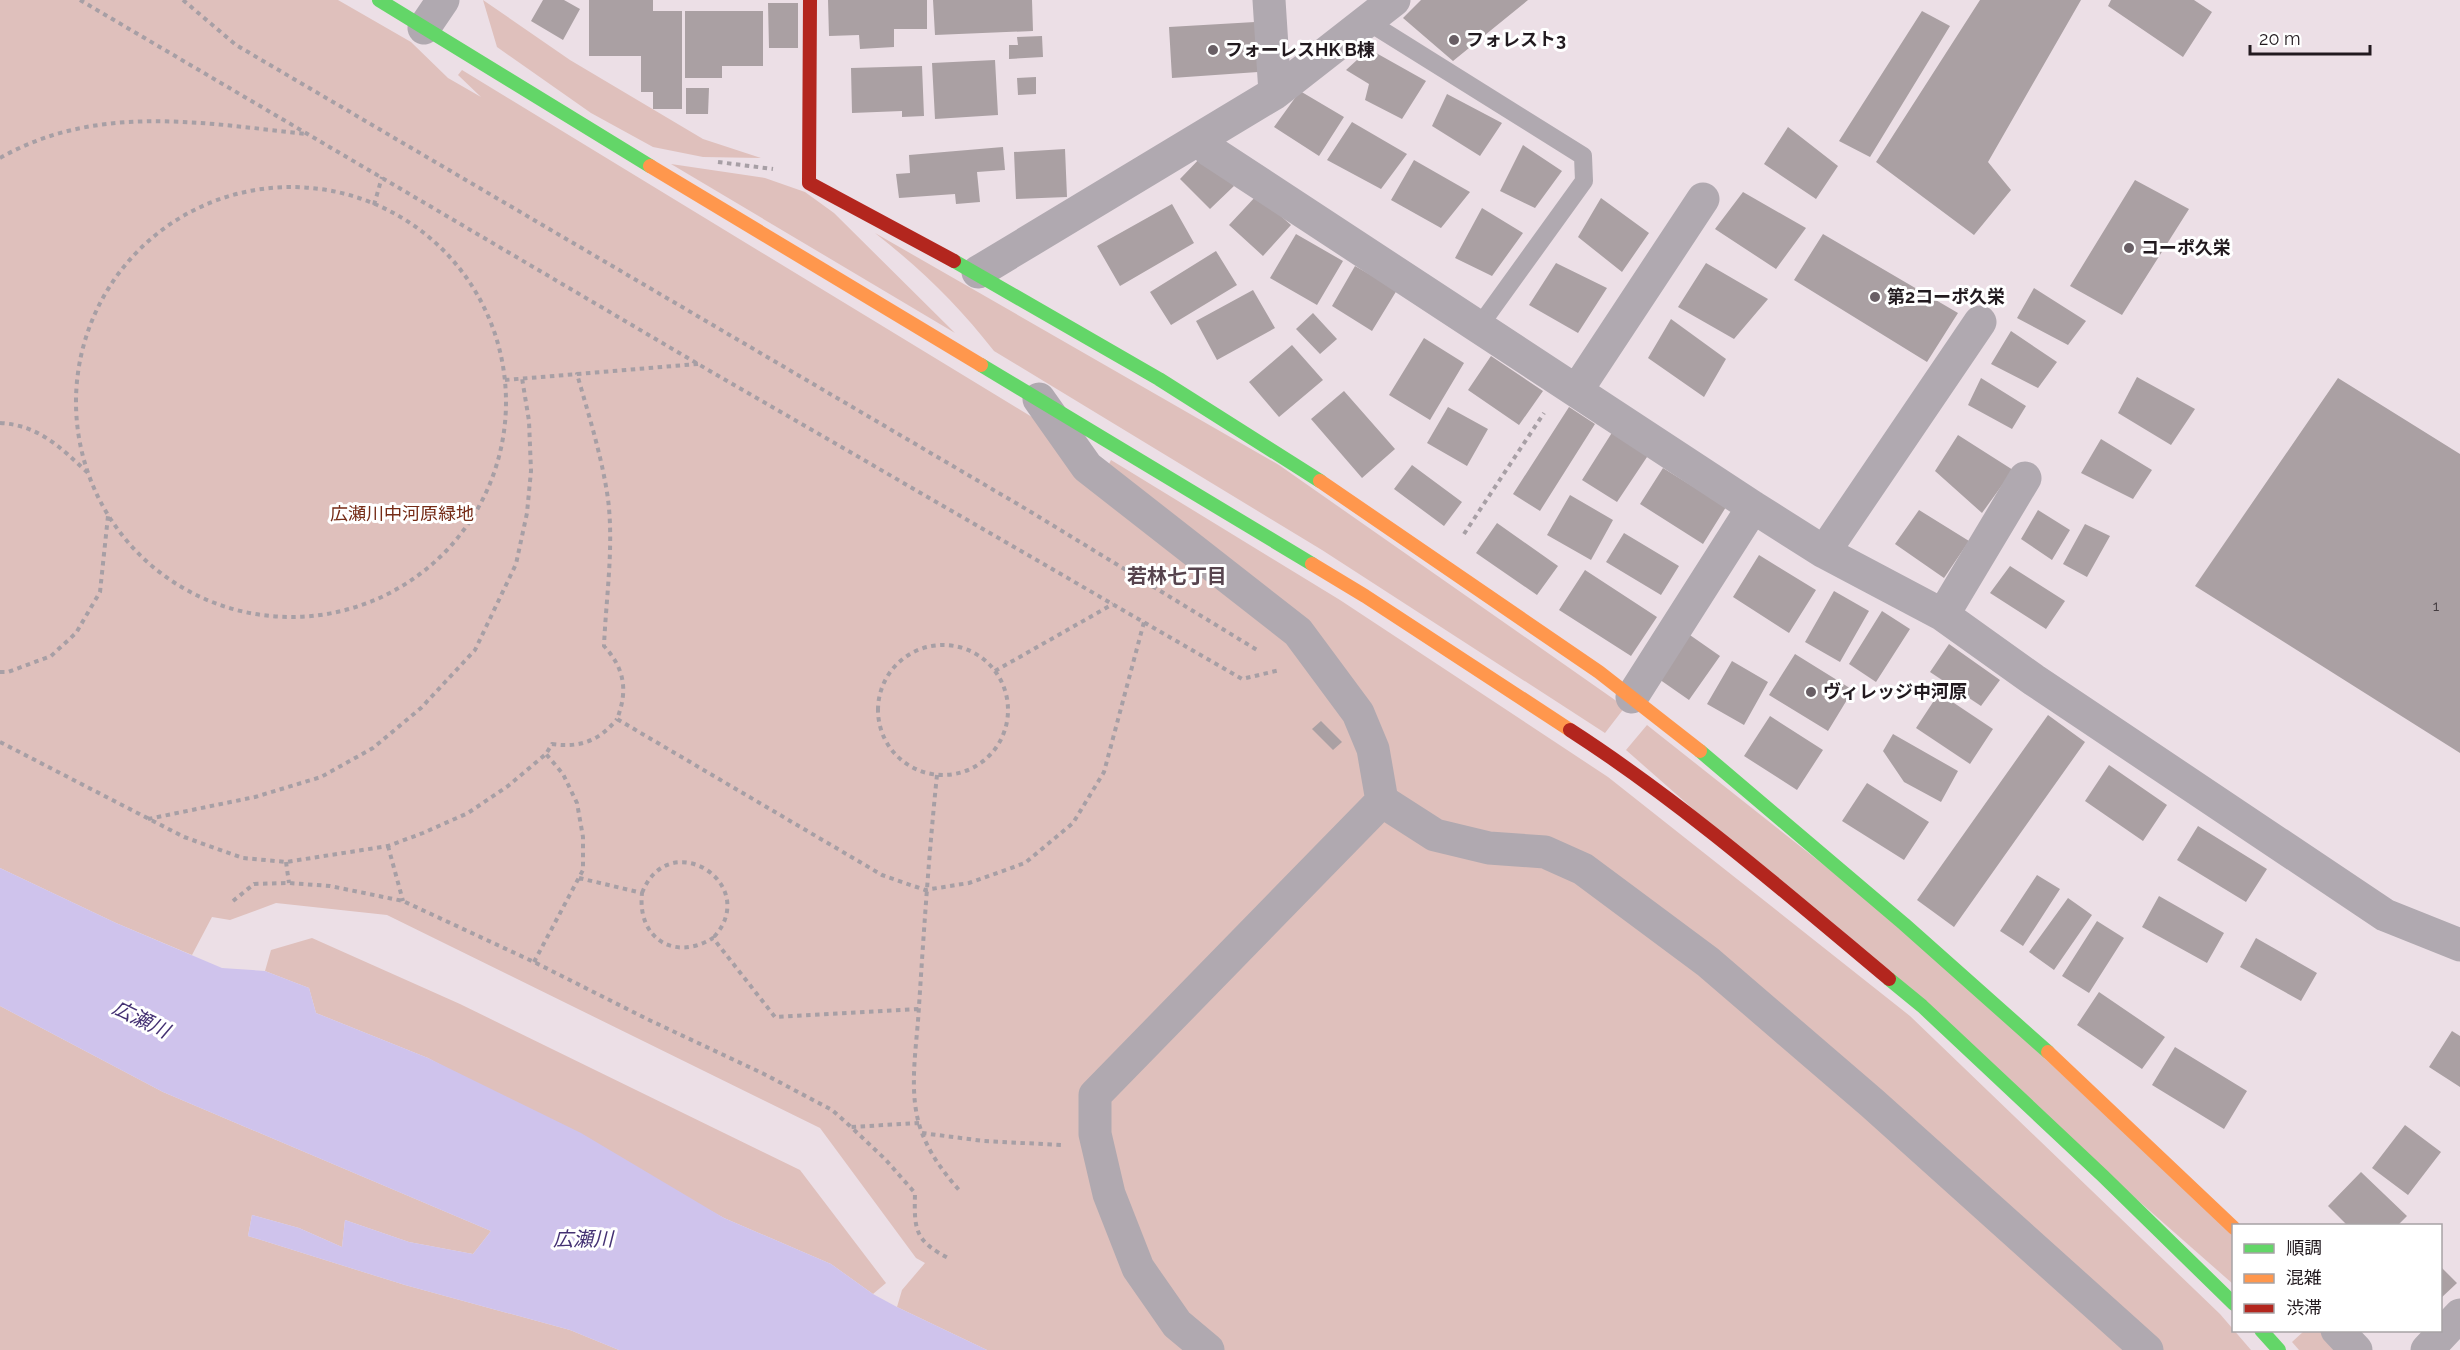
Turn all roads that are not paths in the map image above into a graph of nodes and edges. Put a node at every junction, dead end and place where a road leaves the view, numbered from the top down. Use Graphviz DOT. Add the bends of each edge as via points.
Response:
graph roads {
  1 [pos="379,0"];
  2 [pos="443,0"];
  3 [pos="810,0"];
  4 [pos="1269,0"];
  5 [pos="1394,0"];
  6 [pos="1367,21"];
  7 [pos="424,28"];
  8 [pos="1275,93"];
  9 [pos="1204,138"];
  10 [pos="1703,200"];
  11 [pos="978,272"];
  12 [pos="1980,322"];
  13 [pos="1478,328"];
  14 [pos="1571,386"];
  15 [pos="1039,399"];
  16 [pos="2025,478"];
  17 [pos="1753,507"];
  18 [pos="1824,552"];
  19 [pos="1943,615"];
  20 [pos="1632,697"];
  21 [pos="1382,801"];
  22 [pos="2460,945"];
  23 [pos="2232,1226"];
  24 [pos="2232,1302"];
  25 [pos="2460,1315"];
  26 [pos="2263,1332"];
  27 [pos="2339,1332"];
  28 [pos="1208,1350"];
  29 [pos="2147,1350"];
  30 [pos="2279,1350"];
  31 [pos="2356,1350"];
  32 [pos="2427,1350"];
  1 -- 7 [label="street"];
  2 -- 7 [label="street"];
  3 -- 11 [label="street" via="809,183"];
  4 -- 8 [label="street"];
  5 -- 6 [label="street"];
  6 -- 8 [label="street"];
  6 -- 13 [label="lane" via="1583,156 1584,181"];
  7 -- 15 [label="street"];
  8 -- 9 [label="street"];
  9 -- 11 [label="street"];
  9 -- 13 [label="street" via="1209,150"];
  10 -- 14 [label="street"];
  11 -- 20 [label="street" via="1313,476"];
  12 -- 18 [label="street"];
  13 -- 14 [label="street"];
  14 -- 17 [label="street"];
  15 -- 21 [label="street" via="1087,467 1298,632 1358,713 1373,749"];
  15 -- 24 [label="street" via="1365,596 1632,773 1761,872 1922,1006"];
  16 -- 19 [label="street"];
  17 -- 18 [label="street"];
  17 -- 20 [label="street"];
  18 -- 19 [label="street"];
  19 -- 22 [label="street" via="2385,915"];
  20 -- 23 [label="street" via="1927,942 2161,1155"];
  21 -- 28 [label="street" via="1095,1095 1095,1134 1108,1194 1138,1268 1177,1324"];
  21 -- 29 [label="street" via="1434,835 1489,848 1545,852 1583,869 1708,962"];
  25 -- 32 [label="street"];
  26 -- 30 [label="street"];
  27 -- 31 [label="street"];
}
